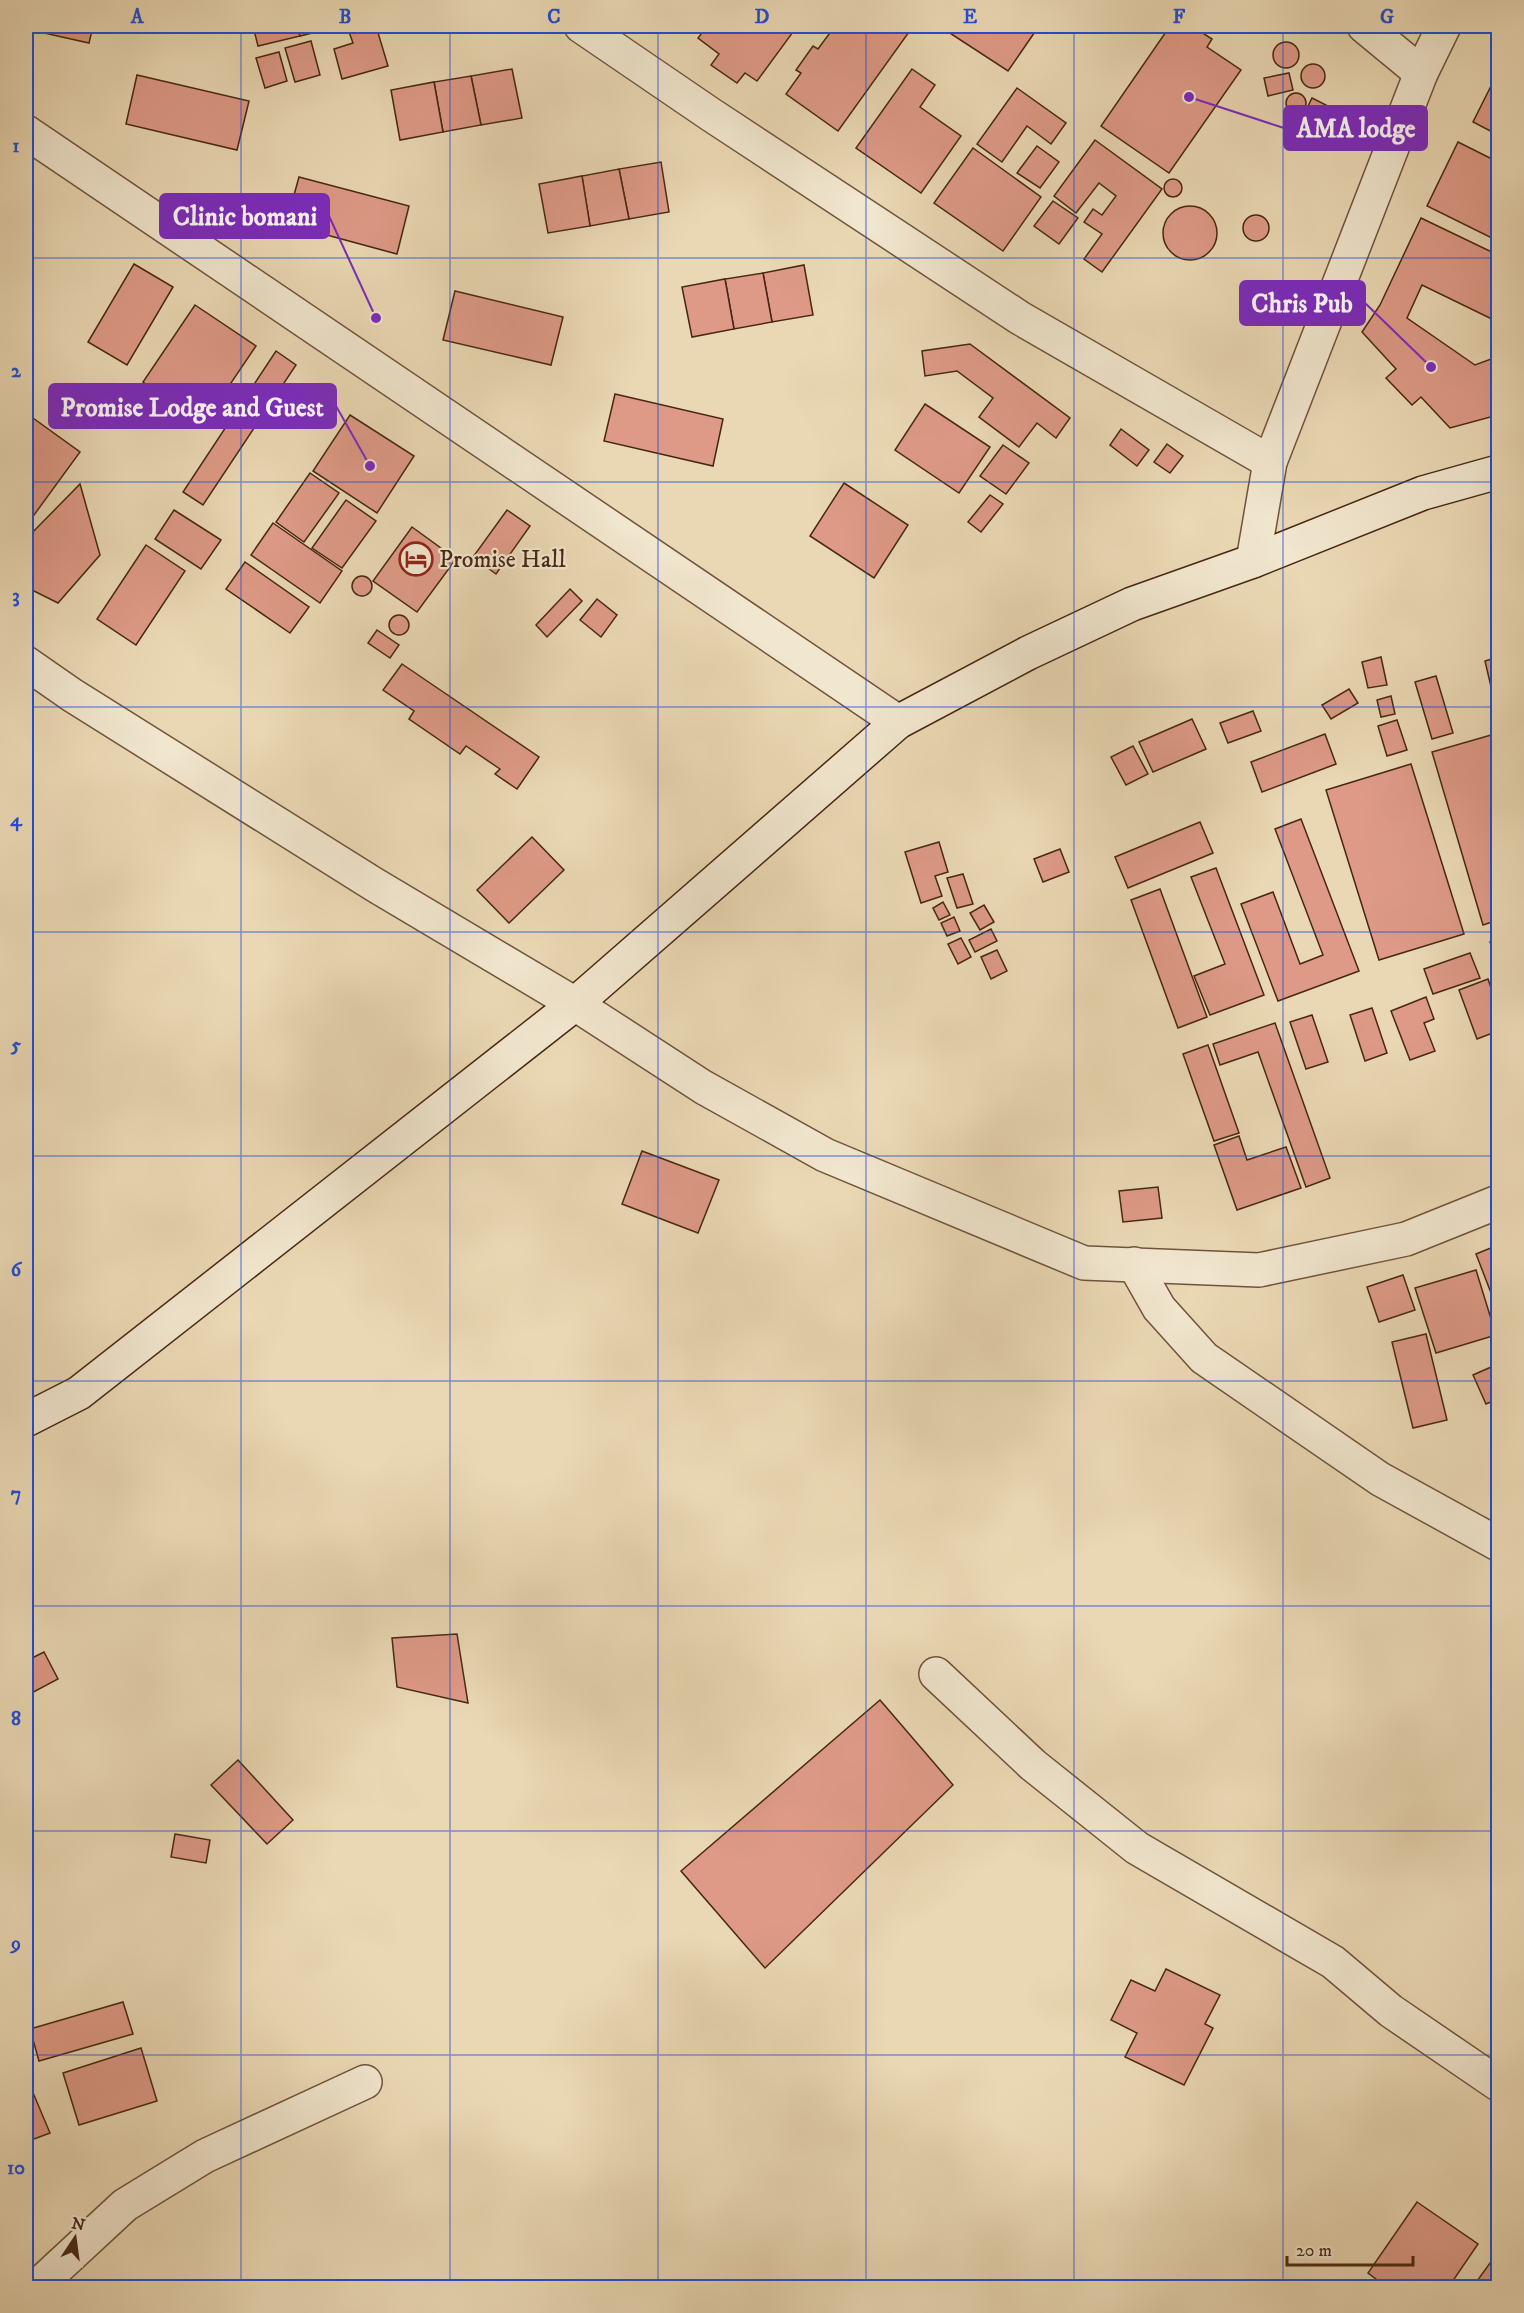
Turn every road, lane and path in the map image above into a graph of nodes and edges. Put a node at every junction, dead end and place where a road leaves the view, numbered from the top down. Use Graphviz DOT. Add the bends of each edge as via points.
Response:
graph roads {
  1 [pos="580,26"];
  2 [pos="1364,26"];
  3 [pos="1444,26"];
  4 [pos="1422,73"];
  5 [pos="26,132"];
  6 [pos="1270,462"];
  7 [pos="1498,472"];
  8 [pos="1252,561"];
  9 [pos="26,663"];
  10 [pos="898,723"];
  11 [pos="575,1004"];
  12 [pos="1498,1202"];
  13 [pos="1134,1264"];
  14 [pos="26,1420"];
  15 [pos="1498,1544"];
  16 [pos="936,1674"];
  17 [pos="365,2082"];
  18 [pos="1498,2084"];
  19 [pos="39,2283"];
  1 -- 6 [label="street" via="1020,318"];
  2 -- 4 [label="street"];
  3 -- 4 [label="street"];
  4 -- 6 [label="street"];
  5 -- 10 [label="street"];
  6 -- 8 [label="street"];
  7 -- 8 [label="street" via="1423,493"];
  8 -- 10 [label="street" via="1132,604 1028,653"];
  9 -- 11 [label="street" via="375,885"];
  10 -- 11 [label="street"];
  11 -- 13 [label="street" via="703,1087 825,1155 1084,1263"];
  11 -- 14 [label="street" via="79,1393"];
  12 -- 13 [label="street" via="1406,1239 1259,1269"];
  13 -- 15 [label="street" via="1160,1308 1204,1358 1380,1479"];
  16 -- 18 [label="street" via="1033,1765 1137,1848 1333,1962 1391,2011"];
  17 -- 19 [label="street" via="205,2156 125,2205"];
}
